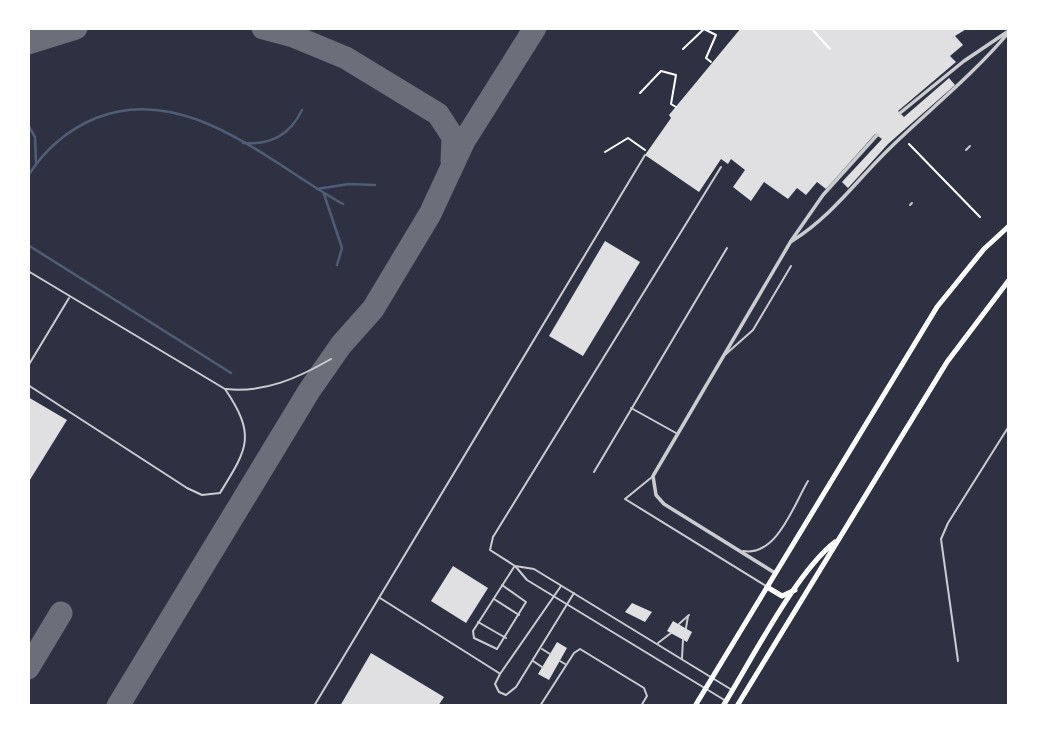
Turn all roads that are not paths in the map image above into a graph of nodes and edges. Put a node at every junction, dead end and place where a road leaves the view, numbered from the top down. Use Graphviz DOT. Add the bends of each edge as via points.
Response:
graph roads {
  1 [pos="1009,31"];
  2 [pos="900,113"];
  3 [pos="877,135"];
  4 [pos="970,146"];
  5 [pos="966,150"];
  6 [pos="645,155"];
  7 [pos="721,167"];
  8 [pos="1009,226"];
  9 [pos="791,241"];
  10 [pos="727,248"];
  11 [pos="791,266"];
  12 [pos="28,271"];
  13 [pos="1009,280"];
  14 [pos="70,296"];
  15 [pos="721,357"];
  16 [pos="331,359"];
  17 [pos="28,366"];
  18 [pos="28,385"];
  19 [pos="225,389"];
  20 [pos="631,408"];
  21 [pos="1009,426"];
  22 [pos="676,433"];
  23 [pos="594,472"];
  24 [pos="653,476"];
  25 [pos="808,481"];
  26 [pos="840,538"];
  27 [pos="738,550"];
  28 [pos="515,566"];
  29 [pos="775,573"];
  30 [pos="502,585"];
  31 [pos="561,585"];
  32 [pos="767,587"];
  33 [pos="796,590"];
  34 [pos="574,593"];
  35 [pos="552,595"];
  36 [pos="380,598"];
  37 [pos="493,598"];
  38 [pos="567,604"];
  39 [pos="520,615"];
  40 [pos="478,622"];
  41 [pos="679,624"];
  42 [pos="685,628"];
  43 [pos="671,633"];
  44 [pos="507,639"];
  45 [pos="683,640"];
  46 [pos="657,644"];
  47 [pos="540,648"];
  48 [pos="550,654"];
  49 [pos="681,659"];
  50 [pos="532,660"];
  51 [pos="560,660"];
  52 [pos="958,662"];
  53 [pos="566,664"];
  54 [pos="542,667"];
  55 [pos="552,673"];
  56 [pos="500,674"];
  57 [pos="558,677"];
  58 [pos="712,677"];
  59 [pos="740,678"];
  60 [pos="750,685"];
  61 [pos="705,689"];
  62 [pos="733,691"];
  63 [pos="725,704"];
  64 [pos="314,706"];
  65 [pos="540,706"];
  66 [pos="641,706"];
  67 [pos="695,706"];
  68 [pos="737,706"];
  1 -- 2 [label="street"];
  1 -- 9 [label="street" via="971,75 889,149 825,219"];
  3 -- 9 [label="street" via="823,195"];
  4 -- 5 [label="lane"];
  6 -- 36 [label="lane"];
  7 -- 28 [label="lane" via="494,537 491,554"];
  8 -- 29 [label="main road" via="937,307"];
  9 -- 15 [label="street"];
  10 -- 20 [label="lane"];
  11 -- 15 [label="lane" via="754,330"];
  12 -- 14 [label="lane"];
  13 -- 26 [label="main road" via="947,362"];
  14 -- 17 [label="lane"];
  14 -- 19 [label="lane"];
  15 -- 22 [label="street"];
  16 -- 19 [label="lane" via="264,388"];
  18 -- 19 [label="lane" via="202,495 219,493 243,455 245,431"];
  20 -- 22 [label="lane"];
  20 -- 23 [label="lane"];
  21 -- 52 [label="lane" via="942,539"];
  22 -- 24 [label="street"];
  24 -- 27 [label="street" via="656,495 664,504"];
  24 -- 32 [label="lane" via="625,499"];
  25 -- 27 [label="lane" via="771,543 750,552"];
  26 -- 33 [label="main road" via="822,552"];
  26 -- 60 [label="main road"];
  27 -- 29 [label="street"];
  28 -- 30 [label="lane"];
  28 -- 31 [label="lane" via="534,569"];
  28 -- 35 [label="lane" via="527,580"];
  29 -- 32 [label="main road"];
  30 -- 37 [label="lane"];
  30 -- 39 [label="lane" via="525,599"];
  31 -- 34 [label="lane"];
  31 -- 35 [label="lane"];
  32 -- 33 [label="main road" via="782,596"];
  32 -- 58 [label="main road"];
  33 -- 59 [label="main road"];
  34 -- 38 [label="lane"];
  34 -- 46 [label="lane"];
  35 -- 38 [label="lane"];
  35 -- 56 [label="lane"];
  36 -- 56 [label="lane"];
  36 -- 64 [label="lane"];
  37 -- 39 [label="lane"];
  37 -- 40 [label="lane"];
  38 -- 47 [label="lane"];
  38 -- 61 [label="lane"];
  39 -- 44 [label="lane"];
  40 -- 44 [label="lane"];
  40 -- 44 [label="lane" via="472,635 493,649"];
  41 -- 42 [label="lane" via="689,615"];
  43 -- 46 [label="lane"];
  45 -- 49 [label="lane"];
  46 -- 49 [label="lane"];
  47 -- 48 [label="lane"];
  47 -- 50 [label="lane"];
  49 -- 58 [label="lane"];
  50 -- 54 [label="lane"];
  50 -- 56 [label="lane" via="506,695 495,689"];
  51 -- 53 [label="lane"];
  53 -- 57 [label="lane"];
  53 -- 66 [label="lane" via="580,649 644,688 647,696"];
  55 -- 57 [label="lane"];
  57 -- 65 [label="lane"];
  58 -- 61 [label="main road"];
  58 -- 62 [label="lane"];
  59 -- 60 [label="main road"];
  59 -- 62 [label="main road"];
  60 -- 68 [label="main road"];
  61 -- 63 [label="lane"];
  61 -- 67 [label="main road"];
  62 -- 63 [label="main road"];
}
